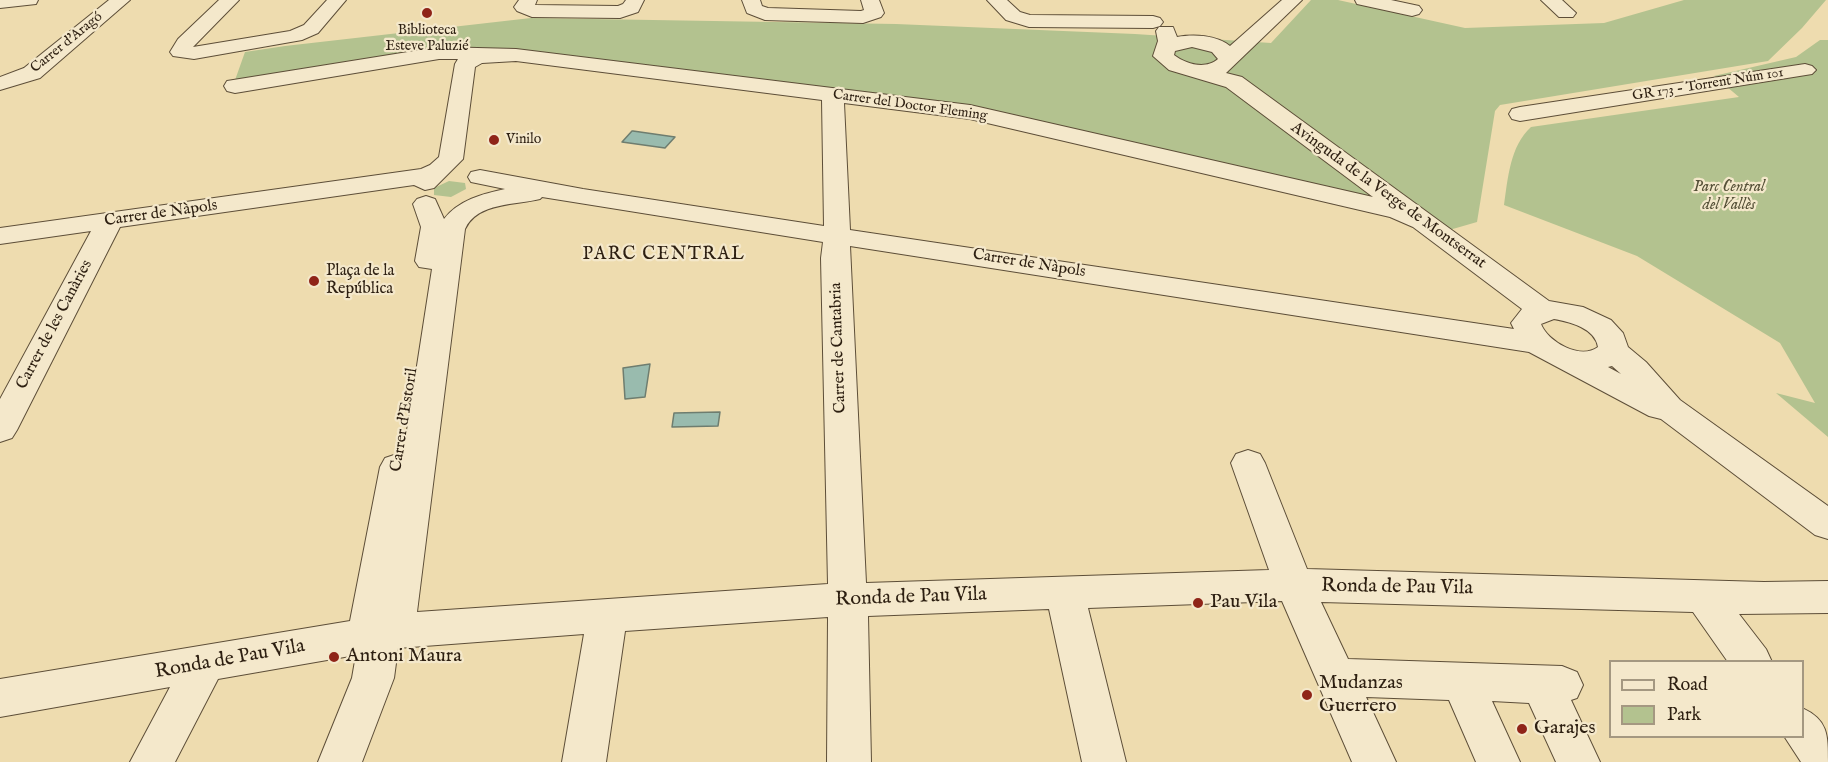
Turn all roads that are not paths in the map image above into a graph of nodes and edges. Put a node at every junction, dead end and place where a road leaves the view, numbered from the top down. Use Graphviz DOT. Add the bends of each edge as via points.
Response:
graph roads {
  1 [pos="121,0"];
  2 [pos="230,0"];
  3 [pos="337,0"];
  4 [pos="996,0"];
  5 [pos="1293,0"];
  6 [pos="1364,0"];
  7 [pos="1550,0"];
  8 [pos="527,5"];
  9 [pos="1132,5"];
  10 [pos="631,6"];
  11 [pos="755,6"];
  12 [pos="870,8"];
  13 [pos="1412,10"];
  14 [pos="1566,13"];
  15 [pos="1161,33"];
  16 [pos="439,53"];
  17 [pos="516,55"];
  18 [pos="1231,67"];
  19 [pos="464,68"];
  20 [pos="1805,70"];
  21 [pos="5,83"];
  22 [pos="235,86"];
  23 [pos="833,95"];
  24 [pos="1520,114"];
  25 [pos="428,189"];
  26 [pos="322,192"];
  27 [pos="473,201"];
  28 [pos="110,220"];
  29 [pos="1423,222"];
  30 [pos="837,235"];
  31 [pos="0,236"];
  32 [pos="1541,333"];
  33 [pos="1614,351"];
  34 [pos="1690,423"];
  35 [pos="0,430"];
  36 [pos="1248,463"];
  37 [pos="1828,525"];
  38 [pos="1294,585"];
  39 [pos="1065,594"];
  40 [pos="1703,595"];
  41 [pos="1828,597"];
  42 [pos="848,601"];
  43 [pos="607,617"];
  44 [pos="380,634"];
  45 [pos="1751,660"];
  46 [pos="205,664"];
  47 [pos="1335,676"];
  48 [pos="1462,681"];
  49 [pos="0,698"];
  50 [pos="1804,729"];
  51 [pos="152,762"];
  52 [pos="340,762"];
  53 [pos="584,762"];
  54 [pos="849,762"];
  55 [pos="1104,762"];
  56 [pos="1374,762"];
  57 [pos="1498,762"];
  58 [pos="1578,762"];
  59 [pos="1828,762"];
  1 -- 21 [label="street, Carrer d'Aragó" via="32,73"];
  2 -- 3 [label="street" via="180,52 282,39 311,29"];
  4 -- 15 [label="street" via="1013,16 1029,21"];
  5 -- 18 [label="street"];
  6 -- 13 [label="street"];
  7 -- 14 [label="street"];
  8 -- 10 [label="street"];
  9 -- 15 [label="street"];
  11 -- 12 [label="street"];
  15 -- 18 [label="street" via="1177,43 1217,47"];
  15 -- 18 [label="street, Avinguda de la Verge de Montserrat" via="1166,60 1192,70"];
  16 -- 17 [label="street"];
  16 -- 19 [label="street" via="455,57"];
  16 -- 22 [label="street"];
  17 -- 19 [label="street, Carrer del Doctor Fleming" via="478,57 469,60"];
  17 -- 23 [label="street, Carrer del Doctor Fleming"];
  18 -- 29 [label="street, Avinguda de la Verge de Montserrat"];
  19 -- 25 [label="street" via="451,159"];
  20 -- 24 [label="street, GR 173 - Torrent Núm 101"];
  23 -- 29 [label="street, Carrer del Doctor Fleming" via="970,112 1374,205"];
  23 -- 30 [label="street, Carrer de Cantabria"];
  25 -- 26 [label="street, Carrer de Nàpols"];
  25 -- 26 [label="street, Carrer de Nàpols" via="419,178"];
  25 -- 27 [label="street, Carrer de Nàpols" via="454,172 473,174"];
  25 -- 44 [label="street, Carrer d'Estoril" via="434,227 385,547"];
  26 -- 28 [label="street, Carrer de Nàpols"];
  27 -- 30 [label="street, Carrer de Nàpols" via="524,194 583,197"];
  27 -- 44 [label="street, Carrer d'Estoril" via="450,237 408,546"];
  28 -- 31 [label="street, Carrer de Nàpols"];
  28 -- 35 [label="street, Carrer de les Canàries"];
  29 -- 32 [label="street, Avinguda de la Verge de Montserrat"];
  30 -- 32 [label="street, Carrer de Nàpols" via="1475,334"];
  30 -- 42 [label="street, Carrer de Cantabria"];
  32 -- 33 [label="street" via="1580,360 1600,360"];
  32 -- 33 [label="street" via="1567,312 1592,321 1610,335"];
  32 -- 34 [label="street"];
  33 -- 34 [label="street" via="1669,408"];
  34 -- 37 [label="street"];
  36 -- 38 [label="street"];
  38 -- 39 [label="street, Ronda de Pau Vila"];
  38 -- 40 [label="street, Ronda de Pau Vila"];
  38 -- 47 [label="street"];
  39 -- 42 [label="street, Ronda de Pau Vila"];
  39 -- 55 [label="street"];
  40 -- 41 [label="street, Ronda de Pau Vila"];
  40 -- 45 [label="street"];
  42 -- 43 [label="street, Ronda de Pau Vila"];
  42 -- 54 [label="street, Carrer de Cantabria"];
  43 -- 44 [label="street, Ronda de Pau Vila"];
  43 -- 53 [label="street"];
  44 -- 46 [label="street, Ronda de Pau Vila"];
  44 -- 52 [label="street" via="373,678"];
  46 -- 49 [label="street, Ronda de Pau Vila"];
  46 -- 51 [label="street"];
  47 -- 48 [label="street"];
  47 -- 56 [label="street"];
  48 -- 57 [label="street"];
  48 -- 58 [label="street" via="1552,684"];
  50 -- 59 [label="street"];
}
